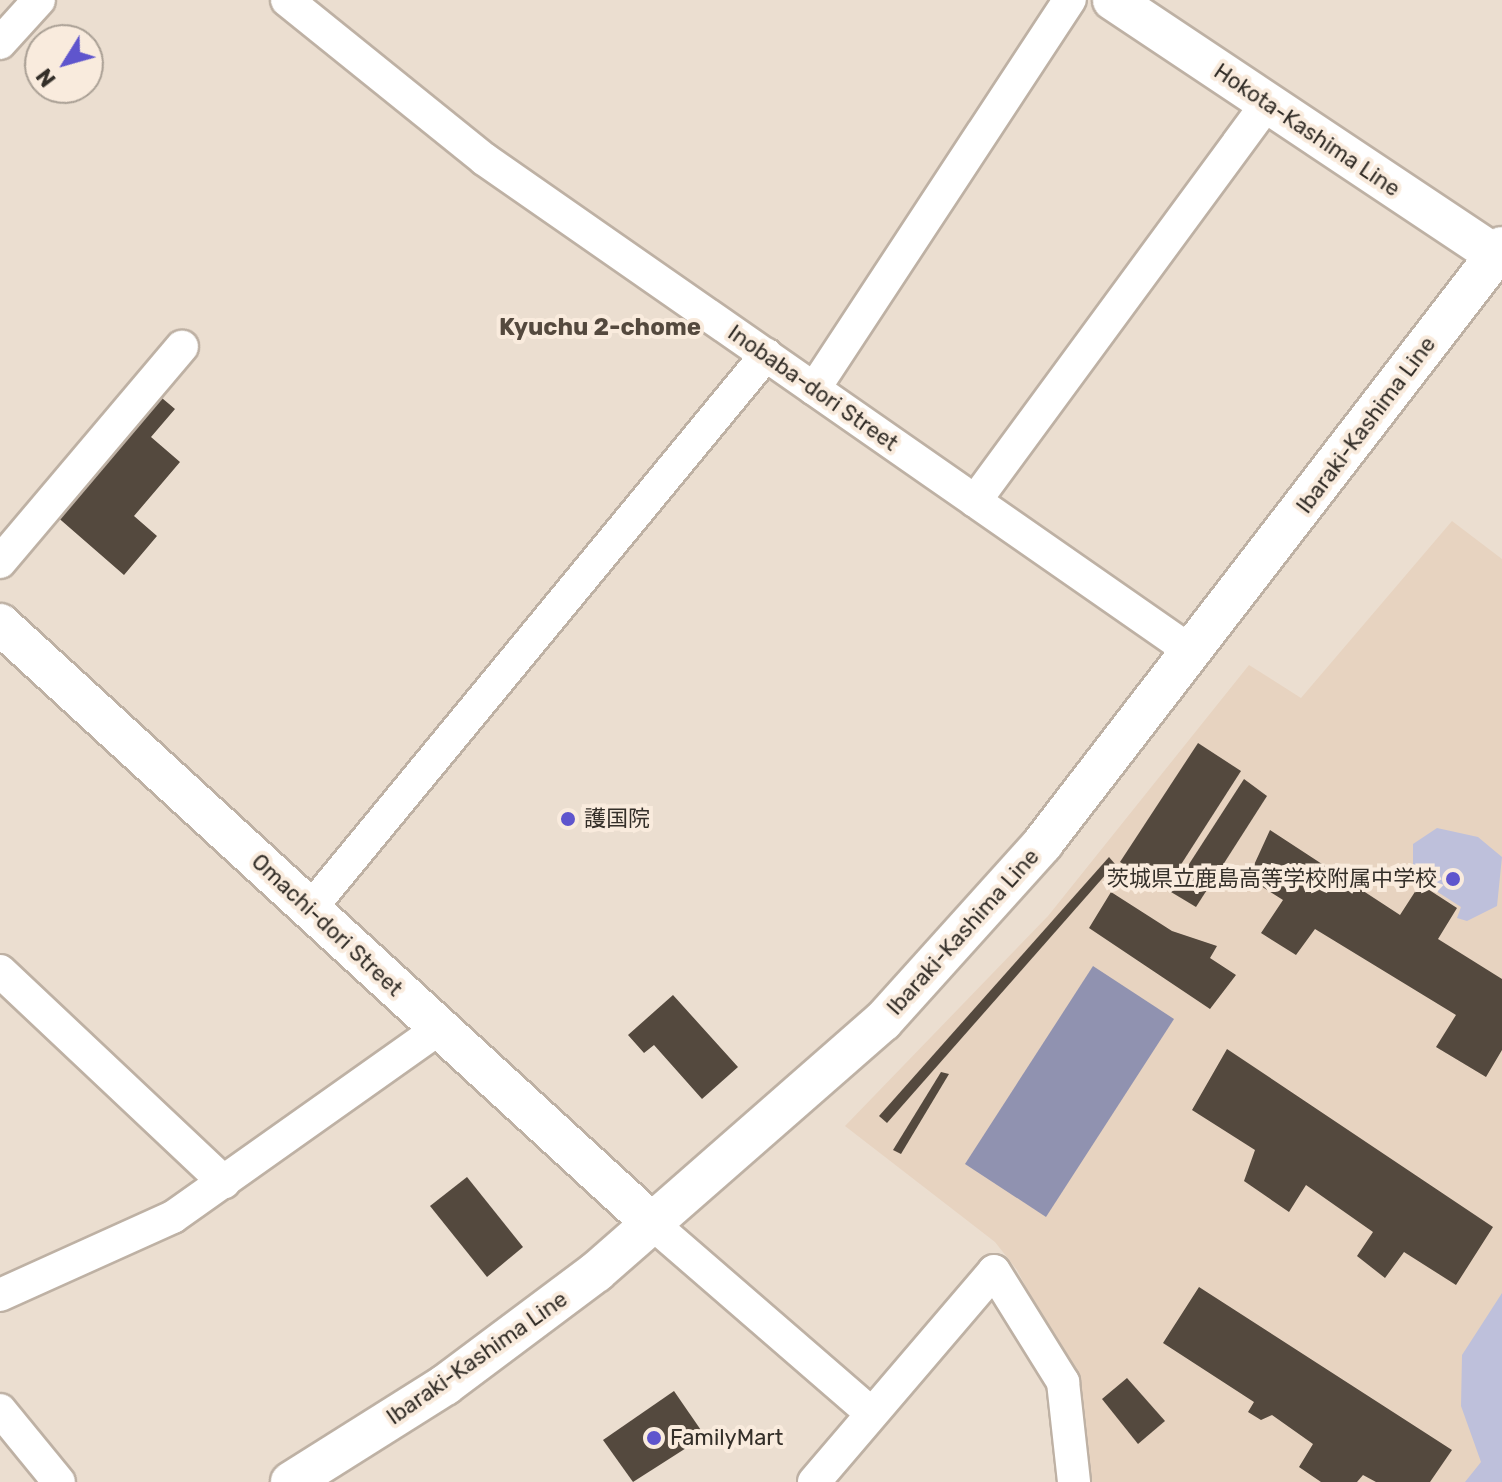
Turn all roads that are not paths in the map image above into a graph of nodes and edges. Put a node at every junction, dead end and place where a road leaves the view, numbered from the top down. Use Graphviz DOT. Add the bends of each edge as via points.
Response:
graph roads {
  1 [pos="39,0"];
  2 [pos="287,0"];
  3 [pos="1070,0"];
  4 [pos="1113,0"];
  5 [pos="0,43"];
  6 [pos="1267,104"];
  7 [pos="1500,254"];
  8 [pos="182,347"];
  9 [pos="766,355"];
  10 [pos="814,389"];
  11 [pos="975,501"];
  12 [pos="0,562"];
  13 [pos="0,624"];
  14 [pos="1192,652"];
  15 [pos="310,909"];
  16 [pos="0,971"];
  17 [pos="440,1028"];
  18 [pos="224,1182"];
  19 [pos="654,1225"];
  20 [pos="0,1295"];
  21 [pos="0,1410"];
  22 [pos="870,1412"];
  23 [pos="59,1482"];
  24 [pos="291,1482"];
  25 [pos="814,1482"];
  26 [pos="1074,1482"];
  1 -- 5 [label="street"];
  2 -- 9 [label="street, Inobaba-dori Street" via="484,159"];
  3 -- 10 [label="street"];
  4 -- 6 [label="main road, Hokota-Kashima Line"];
  6 -- 7 [label="main road, Hokota-Kashima Line"];
  6 -- 11 [label="street"];
  7 -- 14 [label="main road, Ibaraki-Kashima Line"];
  8 -- 12 [label="street"];
  9 -- 10 [label="street, Inobaba-dori Street"];
  9 -- 15 [label="street"];
  10 -- 11 [label="street, Inobaba-dori Street"];
  11 -- 14 [label="street, Inobaba-dori Street"];
  13 -- 15 [label="main road, Omachi-dori Street"];
  14 -- 19 [label="main road, Ibaraki-Kashima Line" via="959,942 789,1109"];
  15 -- 17 [label="main road, Omachi-dori Street"];
  16 -- 18 [label="street"];
  17 -- 18 [label="street"];
  17 -- 19 [label="main road, Omachi-dori Street"];
  18 -- 20 [label="street" via="173,1217"];
  19 -- 22 [label="street"];
  19 -- 24 [label="main road, Ibaraki-Kashima Line" via="445,1385"];
  21 -- 23 [label="street"];
  22 -- 25 [label="street"];
  22 -- 26 [label="street" via="994,1271 1063,1382"];
}
